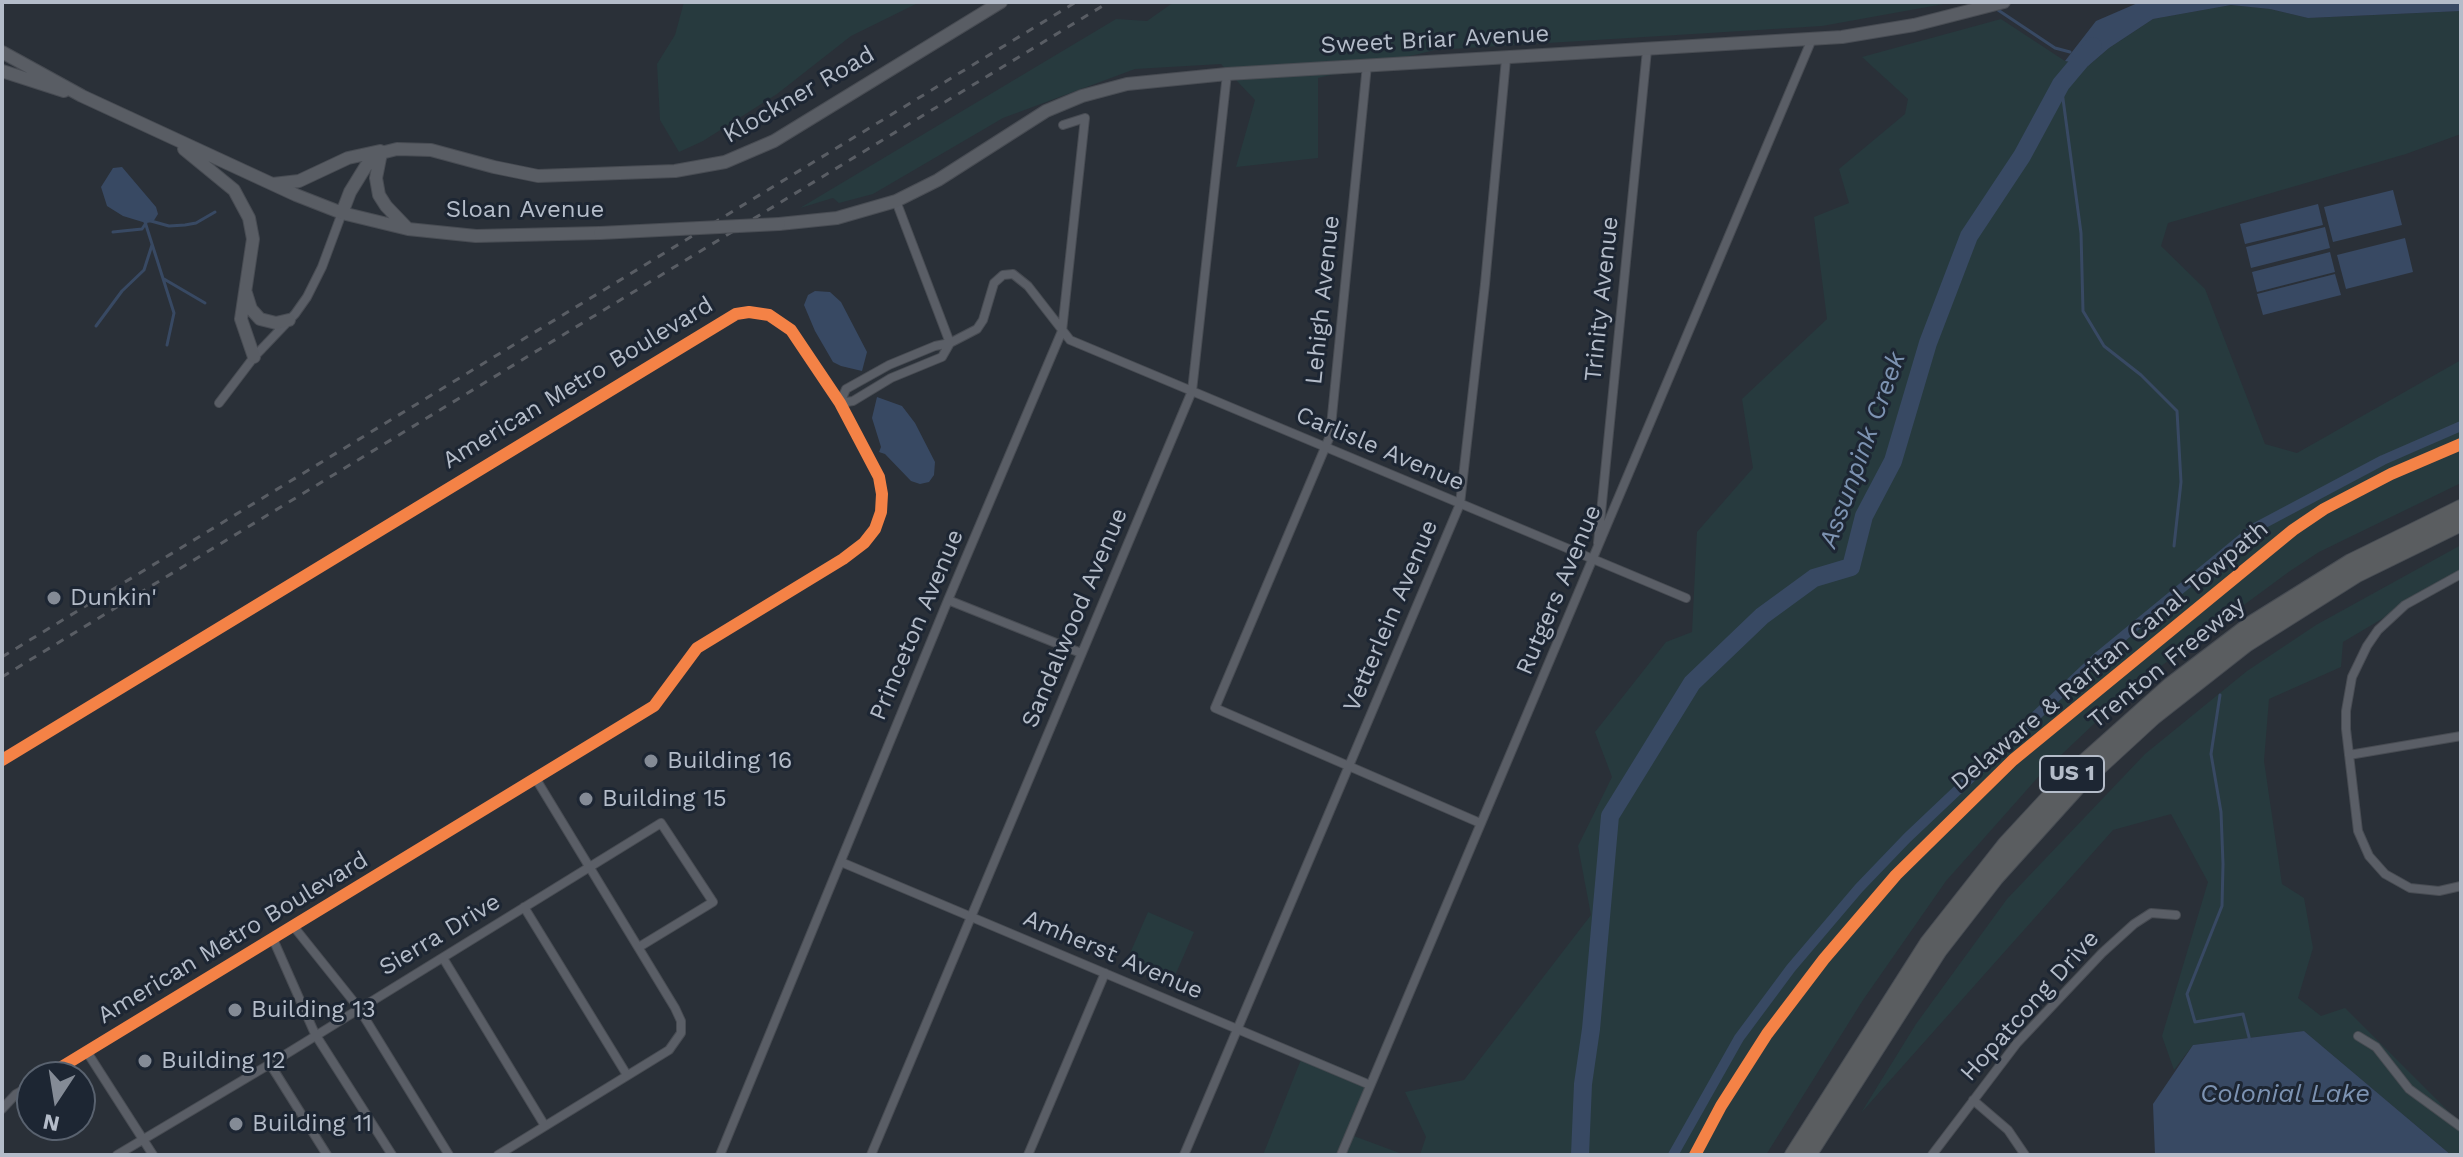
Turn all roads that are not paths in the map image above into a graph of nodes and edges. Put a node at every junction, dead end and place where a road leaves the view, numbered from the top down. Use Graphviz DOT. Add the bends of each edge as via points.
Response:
graph roads {
  1 [pos="1001,2"];
  2 [pos="2004,2"];
  3 [pos="1812,39"];
  4 [pos="1647,50"];
  5 [pos="2,52"];
  6 [pos="1506,59"];
  7 [pos="1367,65"];
  8 [pos="2,71"];
  9 [pos="1227,74"];
  10 [pos="82,96"];
  11 [pos="1063,125"];
  12 [pos="166,135"];
  13 [pos="384,152"];
  14 [pos="273,184"];
  15 [pos="896,201"];
  16 [pos="342,213"];
  17 [pos="408,229"];
  18 [pos="245,286"];
  19 [pos="289,320"];
  20 [pos="1062,331"];
  21 [pos="950,343"];
  22 [pos="254,357"];
  23 [pos="1192,391"];
  24 [pos="219,403"];
  25 [pos="840,403"];
  26 [pos="1326,448"];
  27 [pos="1460,504"];
  28 [pos="2461,508"];
  29 [pos="2461,523"];
  30 [pos="1596,555"];
  31 [pos="2461,574"];
  32 [pos="1686,598"];
  33 [pos="948,600"];
  34 [pos="1081,653"];
  35 [pos="2461,736"];
  36 [pos="2349,755"];
  37 [pos="2,760"];
  38 [pos="1348,766"];
  39 [pos="536,779"];
  40 [pos="1480,823"];
  41 [pos="841,862"];
  42 [pos="587,867"];
  43 [pos="2461,886"];
  44 [pos="524,907"];
  45 [pos="2176,915"];
  46 [pos="971,917"];
  47 [pos="294,927"];
  48 [pos="273,939"];
  49 [pos="639,947"];
  50 [pos="443,958"];
  51 [pos="1105,973"];
  52 [pos="358,1007"];
  53 [pos="1237,1029"];
  54 [pos="315,1034"];
  55 [pos="2358,1036"];
  56 [pos="87,1052"];
  57 [pos="72,1061"];
  58 [pos="270,1064"];
  59 [pos="627,1075"];
  60 [pos="1370,1085"];
  61 [pos="16,1094"];
  62 [pos="1973,1100"];
  63 [pos="2,1109"];
  64 [pos="545,1126"];
  65 [pos="2461,1127"];
  66 [pos="143,1139"];
  67 [pos="117,1155"];
  68 [pos="153,1155"];
  69 [pos="327,1155"];
  70 [pos="392,1155"];
  71 [pos="449,1155"];
  72 [pos="498,1155"];
  73 [pos="720,1155"];
  74 [pos="871,1155"];
  75 [pos="1028,1155"];
  76 [pos="1184,1155"];
  77 [pos="1341,1155"];
  78 [pos="1793,1155"];
  79 [pos="1808,1155"];
  80 [pos="1932,1155"];
  81 [pos="2025,1155"];
  1 -- 13 [label="main road, Klockner Road" via="774,141 706,167 538,176 423,149"];
  2 -- 3 [label="main road, Sweet Briar Avenue" via="1878,33"];
  3 -- 4 [label="main road, Sweet Briar Avenue"];
  3 -- 30 [label="street, Rutgers Avenue"];
  4 -- 6 [label="main road, Sweet Briar Avenue"];
  4 -- 30 [label="street, Trinity Avenue"];
  5 -- 10 [label="main road, Sloan Avenue"];
  6 -- 7 [label="main road, Sweet Briar Avenue"];
  6 -- 27 [label="street, Vetterlein Avenue"];
  7 -- 9 [label="main road, Sweet Briar Avenue"];
  7 -- 26 [label="street, Lehigh Avenue"];
  8 -- 10 [label="main road, Sloan Avenue"];
  9 -- 15 [label="main road, Sweet Briar Avenue" via="1127,84 1069,101"];
  9 -- 23 [label="street, Sandalwood Avenue"];
  10 -- 12 [label="main road, Sloan Avenue"];
  11 -- 20 [label="street, Princeton Avenue" via="1085,118"];
  12 -- 14 [label="main road, Sloan Avenue"];
  12 -- 18 [label="main road" via="223,180 244,205 253,239"];
  13 -- 14 [label="main road, Klockner Road" via="353,156 299,181"];
  13 -- 16 [label="main road" via="357,178"];
  13 -- 17 [label="main road" via="376,178 379,195"];
  14 -- 16 [label="main road, Sloan Avenue"];
  15 -- 17 [label="main road, Sloan Avenue, bridge" via="794,224 476,236"];
  15 -- 21 [label="street"];
  16 -- 17 [label="main road, Sloan Avenue"];
  16 -- 19 [label="street" via="312,287"];
  18 -- 19 [label="main road" via="258,317 272,323"];
  18 -- 22 [label="main road" via="241,319"];
  19 -- 22 [label="street"];
  20 -- 21 [label="street" via="1019,277 1008,274 992,287 980,326"];
  20 -- 23 [label="street, Carlisle Avenue" via="1070,340"];
  20 -- 33 [label="street, Princeton Avenue"];
  21 -- 25 [label="street" via="942,357"];
  21 -- 25 [label="street" via="889,365 846,389"];
  22 -- 24 [label="street"];
  23 -- 26 [label="street, Carlisle Avenue"];
  23 -- 34 [label="street, Sandalwood Avenue"];
  25 -- 37 [label="street, American Metro Boulevard" via="786,325 756,312 729,316"];
  25 -- 39 [label="street, American Metro Boulevard" via="881,486 881,512 867,540 701,646 654,706"];
  26 -- 27 [label="street, Carlisle Avenue"];
  26 -- 38 [label="street, Lehigh Avenue" via="1215,708"];
  27 -- 30 [label="street, Carlisle Avenue"];
  27 -- 38 [label="street, Vetterlein Avenue"];
  28 -- 78 [label="highway, Trenton Freeway / US 1" via="2351,562 2250,625 2171,685 2069,776 2006,844 1928,943"];
  29 -- 79 [label="highway, Trenton Freeway / US 1" via="2357,574 2278,621 2199,679 2078,786 1939,950"];
  30 -- 32 [label="street, Carlisle Avenue"];
  30 -- 40 [label="street, Rutgers Avenue"];
  31 -- 36 [label="street" via="2405,605 2367,646 2348,694"];
  33 -- 34 [label="street"];
  33 -- 41 [label="street, Princeton Avenue"];
  34 -- 46 [label="street, Sandalwood Avenue"];
  35 -- 36 [label="street"];
  36 -- 43 [label="street" via="2358,831 2376,866 2410,888 2439,891"];
  38 -- 40 [label="street"];
  38 -- 53 [label="street, Vetterlein Avenue"];
  39 -- 42 [label="street"];
  39 -- 47 [label="street, American Metro Boulevard"];
  40 -- 60 [label="street, Rutgers Avenue"];
  41 -- 46 [label="street, Amherst Avenue"];
  41 -- 73 [label="street, Princeton Avenue"];
  42 -- 44 [label="street, Sierra Drive"];
  42 -- 49 [label="street"];
  42 -- 49 [label="street, Sierra Drive" via="661,823 713,902"];
  44 -- 50 [label="street, Sierra Drive"];
  44 -- 59 [label="street"];
  45 -- 62 [label="street, Hopatcong Drive" via="2151,913 2134,924 2041,1017"];
  46 -- 51 [label="street, Amherst Avenue"];
  46 -- 74 [label="street, Sandalwood Avenue"];
  47 -- 48 [label="street, American Metro Boulevard"];
  47 -- 52 [label="street"];
  48 -- 54 [label="street"];
  48 -- 56 [label="street, American Metro Boulevard"];
  49 -- 59 [label="street" via="675,1008 681,1033 669,1050"];
  50 -- 52 [label="street, Sierra Drive"];
  50 -- 64 [label="street"];
  51 -- 53 [label="street, Amherst Avenue"];
  51 -- 75 [label="street"];
  52 -- 54 [label="street, Sierra Drive"];
  52 -- 71 [label="street"];
  53 -- 60 [label="street, Amherst Avenue"];
  53 -- 76 [label="street, Vetterlein Avenue"];
  54 -- 58 [label="street, Sierra Drive"];
  54 -- 70 [label="street"];
  55 -- 65 [label="street" via="2376,1047 2409,1089"];
  56 -- 57 [label="street, American Metro Boulevard"];
  56 -- 66 [label="street"];
  58 -- 66 [label="street, Sierra Drive"];
  58 -- 69 [label="street"];
  59 -- 64 [label="street"];
  60 -- 77 [label="street, Rutgers Avenue"];
  61 -- 63 [label="street"];
  62 -- 80 [label="street, Hopatcong Drive"];
  62 -- 81 [label="street" via="2008,1130"];
  64 -- 72 [label="street"];
  66 -- 67 [label="street, Sierra Drive"];
  66 -- 68 [label="street"];
}
